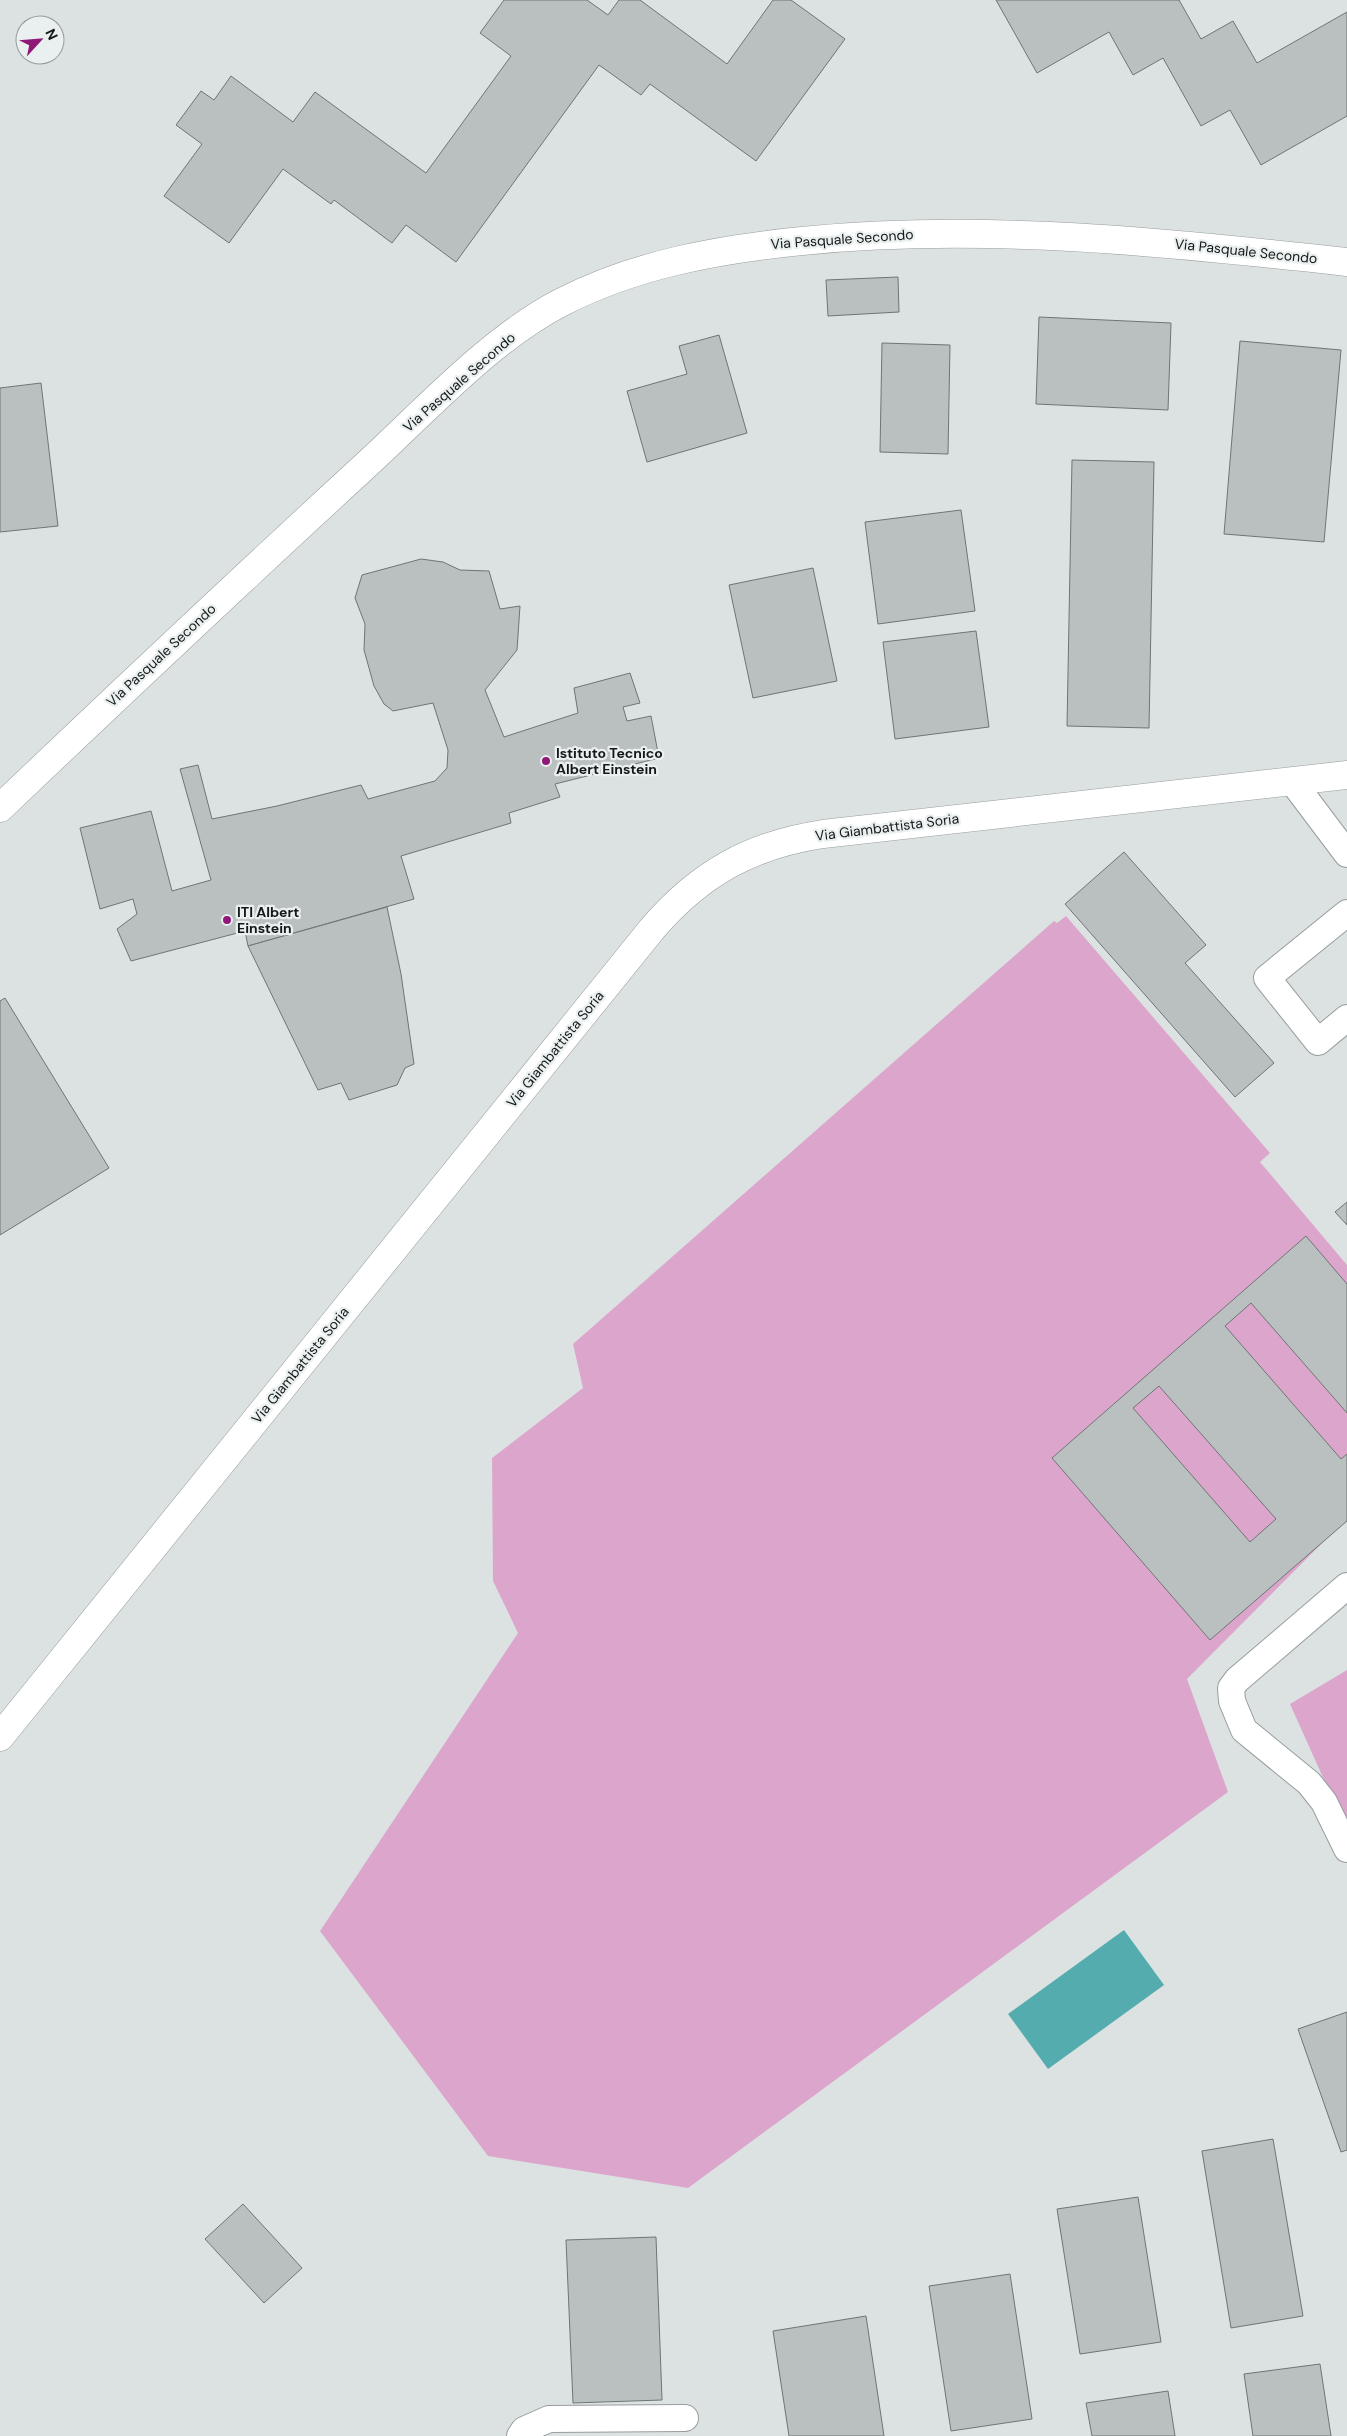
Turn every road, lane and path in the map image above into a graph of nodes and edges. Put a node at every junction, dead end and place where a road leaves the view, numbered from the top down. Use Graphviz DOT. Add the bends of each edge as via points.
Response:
graph roads {
  1 [pos="1347,262"];
  2 [pos="1347,775"];
  3 [pos="1292,781"];
  4 [pos="0,808"];
  5 [pos="1347,854"];
  6 [pos="1347,913"];
  7 [pos="1347,1018"];
  8 [pos="1347,1586"];
  9 [pos="0,1737"];
  10 [pos="1347,1850"];
  11 [pos="685,2418"];
  12 [pos="520,2436"];
  1 -- 4 [label="street, Via Pasquale Secondo" via="1194,245 1061,236 904,234 746,248 666,264 593,287 545,312 486,355 185,632"];
  2 -- 3 [label="street, Via Giambattista Soria"];
  3 -- 5 [label="lane"];
  3 -- 9 [label="street, Via Giambattista Soria" via="800,837 740,858 702,880 652,928"];
  6 -- 7 [label="lane" via="1267,978 1318,1042"];
  8 -- 10 [label="lane" via="1231,1688 1232,1701 1244,1730 1309,1783 1324,1802"];
  11 -- 12 [label="lane" via="549,2419 524,2430"];
}
